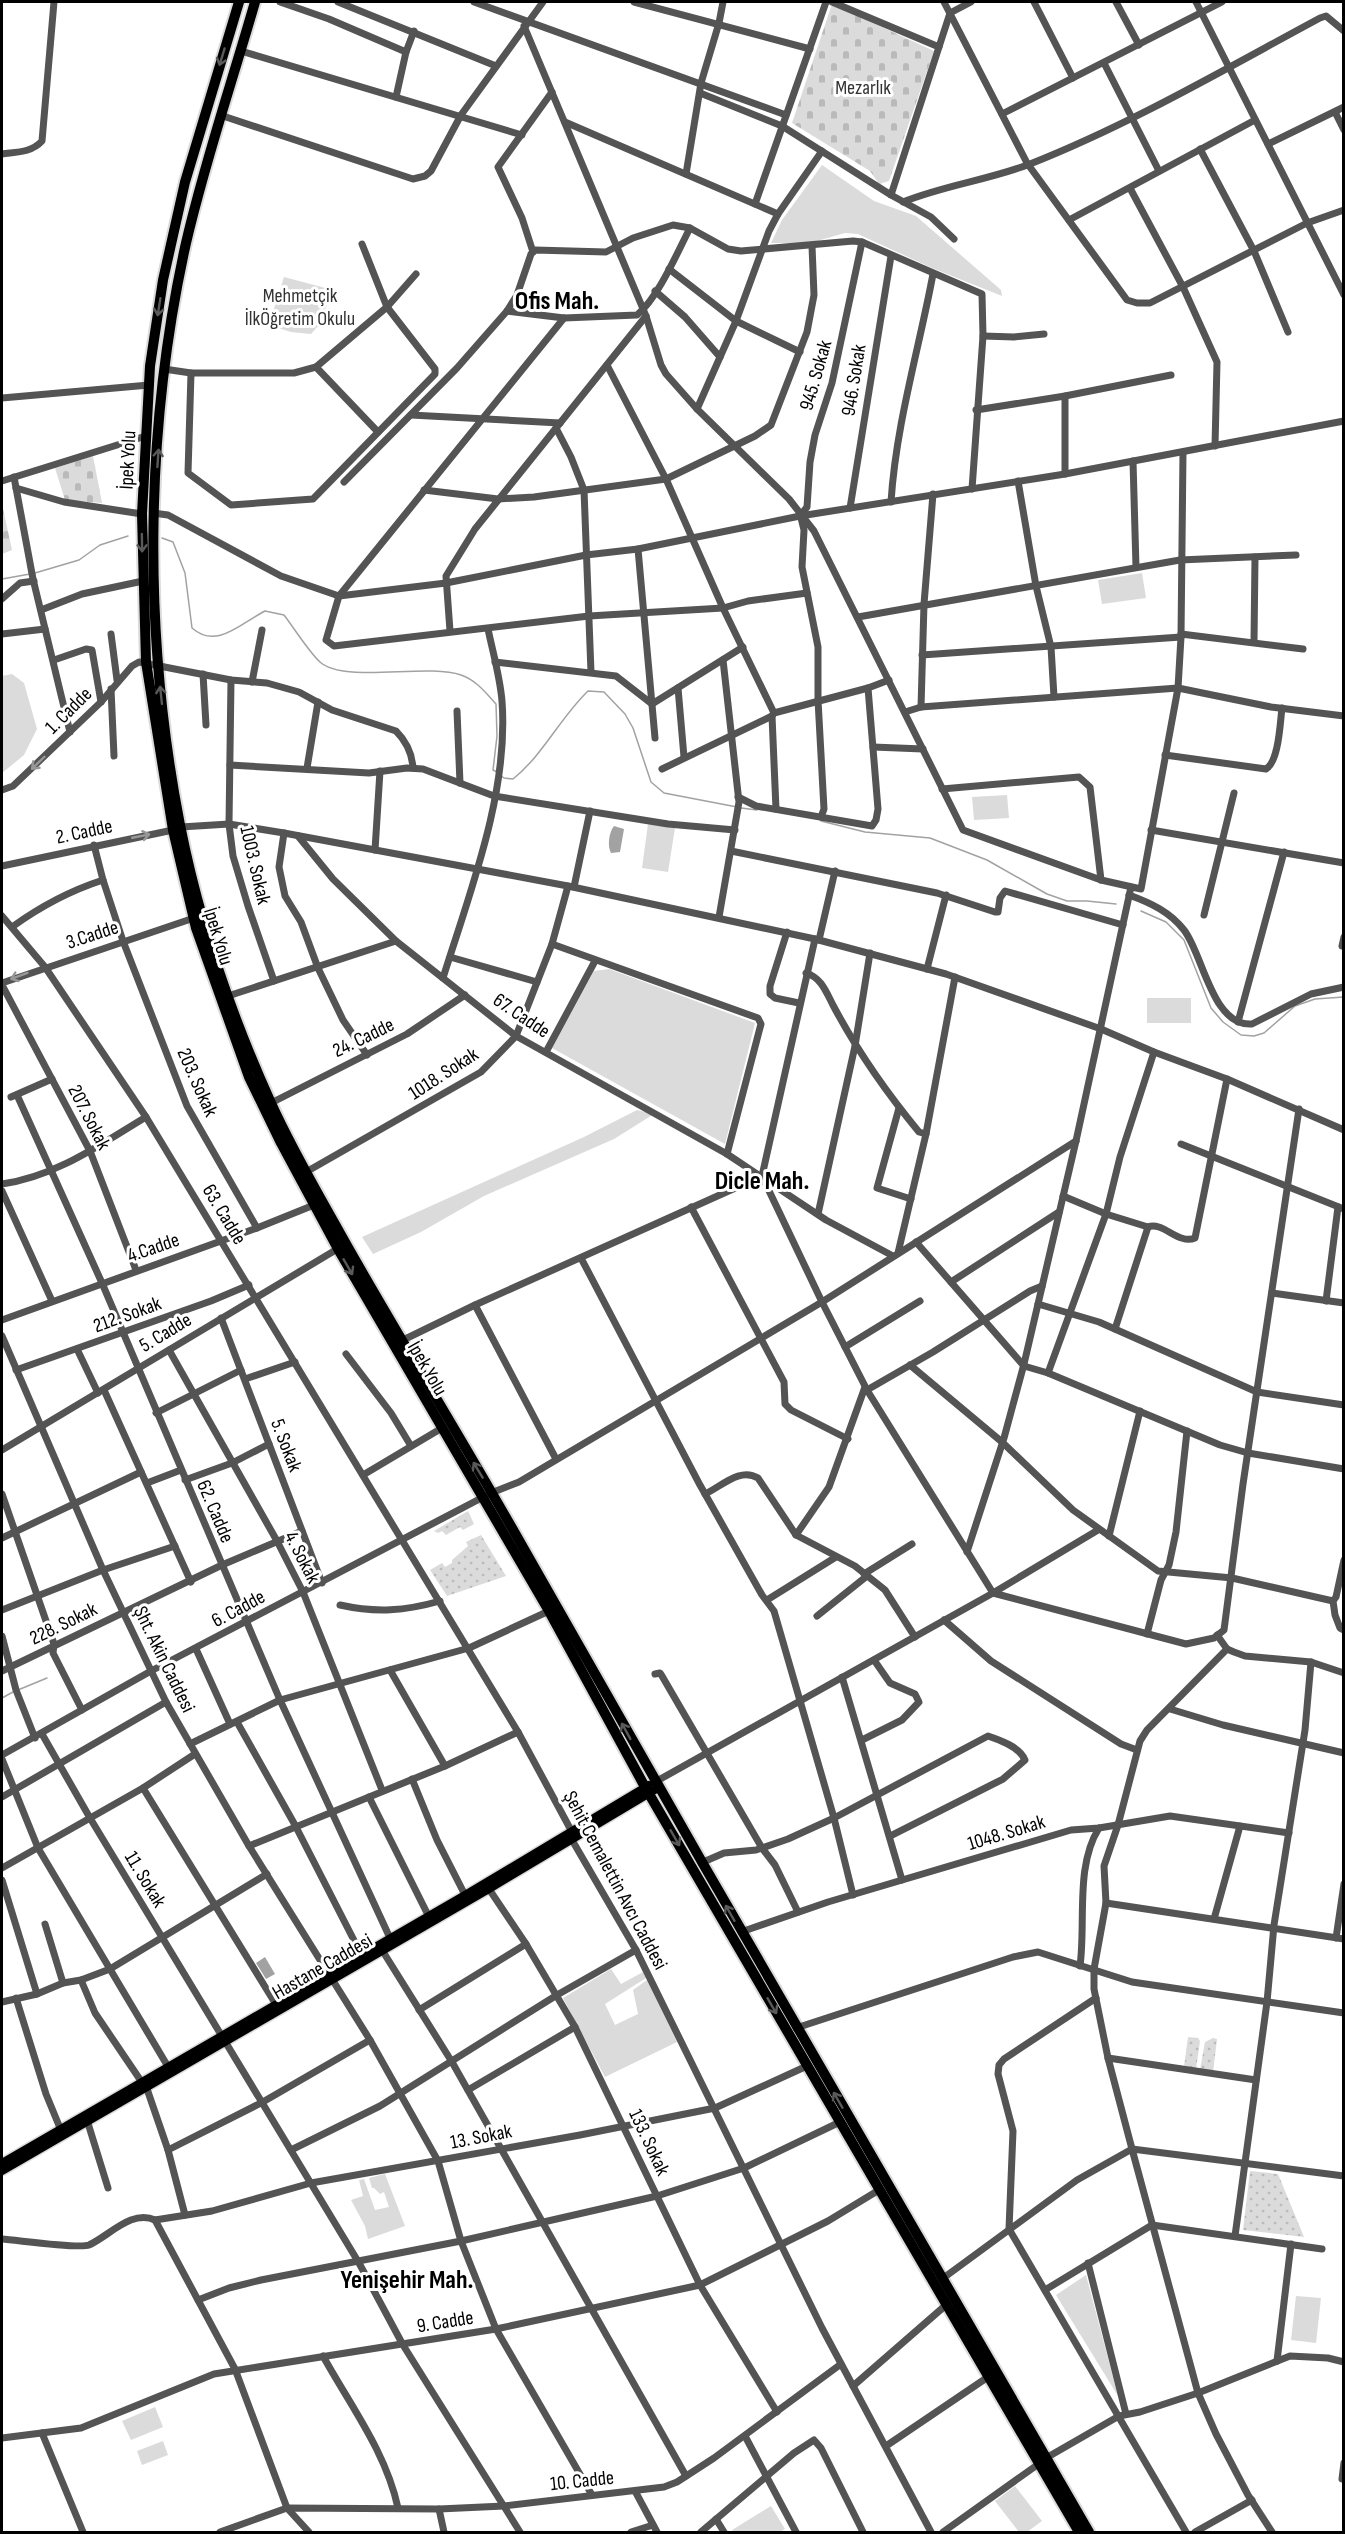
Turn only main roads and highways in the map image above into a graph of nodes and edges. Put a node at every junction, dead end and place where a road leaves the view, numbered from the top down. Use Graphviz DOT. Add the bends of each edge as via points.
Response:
graph roads {
  1 [pos="239,2"];
  2 [pos="255,2"];
  3 [pos="171,244"];
  4 [pos="185,248"];
  5 [pos="163,280"];
  6 [pos="179,282"];
  7 [pos="148,514"];
  8 [pos="177,828"];
  9 [pos="342,1246"];
  10 [pos="487,1495"];
  11 [pos="652,1788"];
  12 [pos="572,1836"];
  13 [pos="331,1976"];
  14 [pos="224,2037"];
  15 [pos="143,2083"];
  16 [pos="2,2163"];
  17 [pos="2,2171"];
  18 [pos="1043,2461"];
  19 [pos="1079,2532"];
  20 [pos="1089,2532"];
  1 -- 3 [label="highway, İpek Yolu, one-way" via="185,182"];
  2 -- 4 [label="highway"];
  3 -- 4 [label="highway" via="176,253"];
  3 -- 5 [label="highway, İpek Yolu"];
  4 -- 6 [label="highway"];
  5 -- 6 [label="highway" via="172,274"];
  5 -- 7 [label="highway, İpek Yolu, one-way" via="149,385"];
  7 -- 6 [label="highway, one-way" via="164,369"];
  8 -- 7 [label="highway, one-way" via="158,664"];
  7 -- 8 [label="highway, İpek Yolu, one-way" via="143,581 146,662"];
  8 -- 9 [label="highway" via="228,996 271,1103"];
  8 -- 9 [label="highway, İpek Yolu" via="194,918 249,1077 314,1205"];
  10 -- 9 [label="highway, one-way" via="402,1341"];
  9 -- 10 [label="highway, İpek Yolu, one-way" via="442,1428"];
  11 -- 10 [label="highway, one-way"];
  10 -- 11 [label="highway, İpek Yolu"];
  11 -- 12 [label="main road, Hastane Caddesi"];
  18 -- 11 [label="highway, one-way" via="701,1863"];
  11 -- 18 [label="highway, one-way" via="879,2190 988,2377"];
  12 -- 13 [label="main road, Hastane Caddesi" via="489,1889"];
  12 -- 13 [label="main road, Hastane Caddesi" via="361,1954"];
  13 -- 14 [label="main road, Hastane Caddesi"];
  13 -- 14 [label="main road, Hastane Caddesi" via="275,2003"];
  14 -- 15 [label="main road, Hastane Caddesi"];
  14 -- 15 [label="main road, Hastane Caddesi" via="167,2065"];
  15 -- 16 [label="main road, Hastane Caddesi"];
  15 -- 17 [label="main road, Hastane Caddesi"];
  18 -- 19 [label="highway"];
  18 -- 20 [label="highway"];
}
